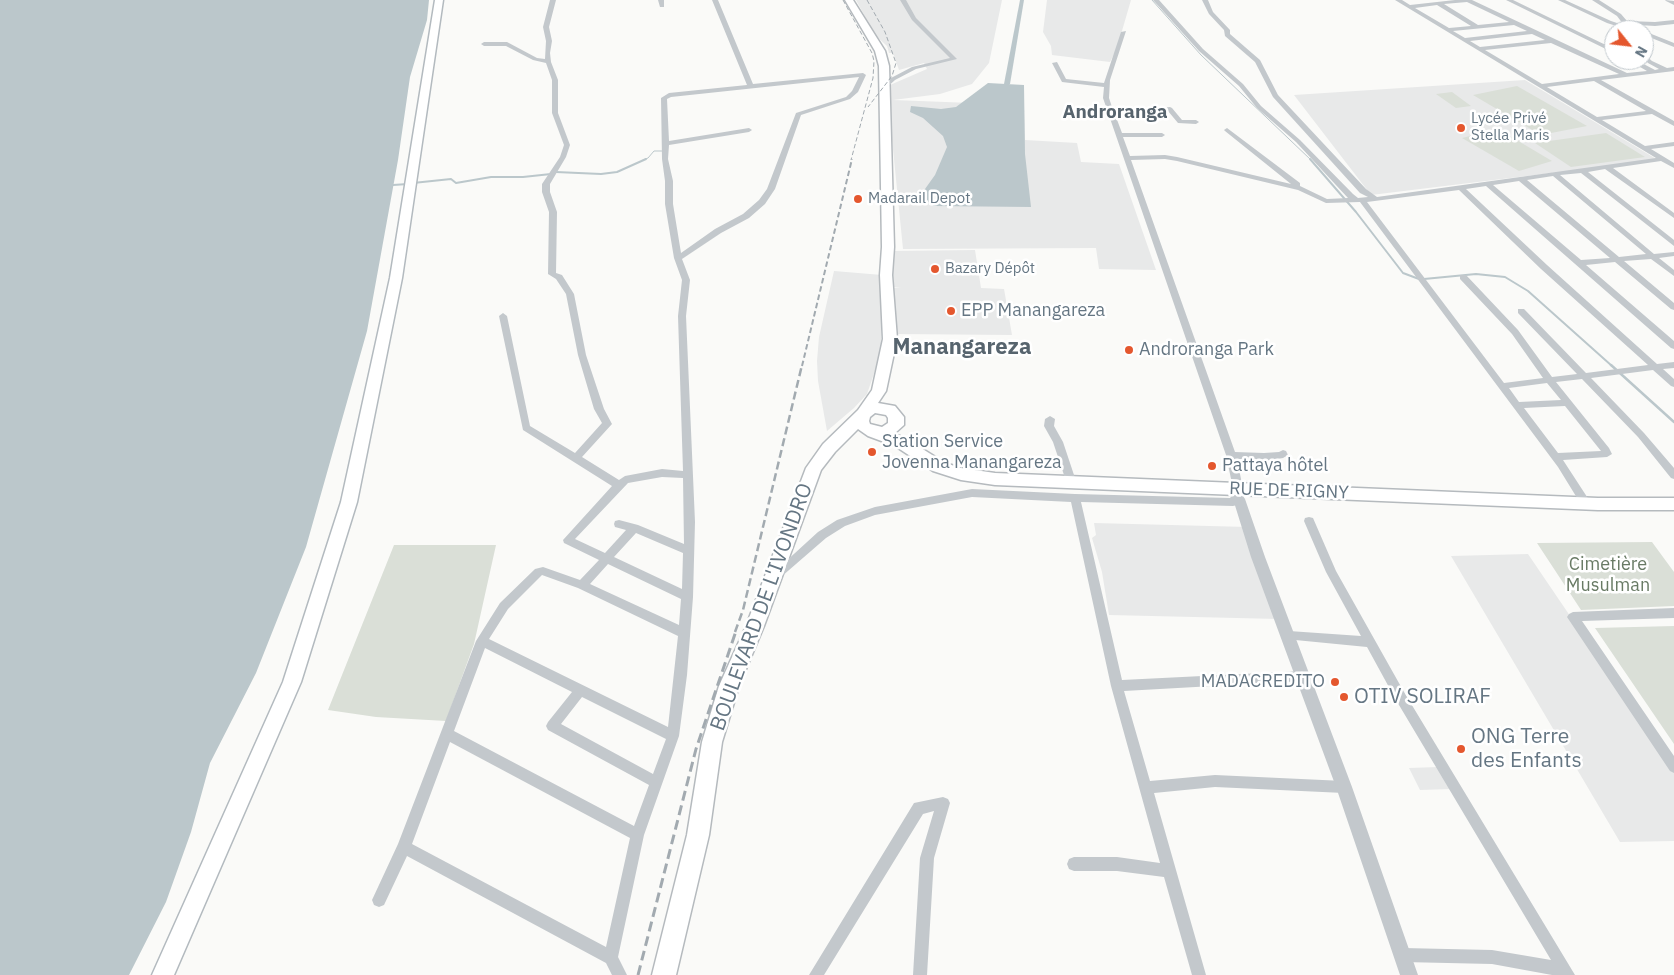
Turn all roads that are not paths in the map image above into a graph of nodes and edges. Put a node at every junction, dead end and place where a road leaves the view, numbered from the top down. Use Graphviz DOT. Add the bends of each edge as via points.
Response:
graph roads {
  1 [pos="439,0"];
  2 [pos="553,0"];
  3 [pos="715,0"];
  4 [pos="849,0"];
  5 [pos="903,0"];
  6 [pos="1156,0"];
  7 [pos="1205,0"];
  8 [pos="1398,0"];
  9 [pos="1509,0"];
  10 [pos="1562,0"];
  11 [pos="1596,0"];
  12 [pos="1668,0"];
  13 [pos="1674,3"];
  14 [pos="1439,4"];
  15 [pos="1409,7"];
  16 [pos="1604,20"];
  17 [pos="1623,20"];
  18 [pos="1674,22"];
  19 [pos="1515,23"];
  20 [pos="1654,24"];
  21 [pos="1478,27"];
  22 [pos="1447,30"];
  23 [pos="1124,32"];
  24 [pos="1532,32"];
  25 [pos="1654,37"];
  26 [pos="1463,40"];
  27 [pos="1552,41"];
  28 [pos="484,44"];
  29 [pos="1674,45"];
  30 [pos="1604,46"];
  31 [pos="1478,49"];
  32 [pos="548,62"];
  33 [pos="1055,63"];
  34 [pos="1654,64"];
  35 [pos="1674,69"];
  36 [pos="1650,70"];
  37 [pos="1666,70"];
  38 [pos="1654,72"];
  39 [pos="1627,75"];
  40 [pos="1596,79"];
  41 [pos="1106,85"];
  42 [pos="1540,86"];
  43 [pos="751,87"];
  44 [pos="883,89"];
  45 [pos="1653,112"];
  46 [pos="1113,115"];
  47 [pos="1597,120"];
  48 [pos="1196,122"];
  49 [pos="1674,124"];
  50 [pos="749,130"];
  51 [pos="1227,130"];
  52 [pos="1120,135"];
  53 [pos="1162,135"];
  54 [pos="666,144"];
  55 [pos="1674,144"];
  56 [pos="1644,148"];
  57 [pos="1128,158"];
  58 [pos="1662,159"];
  59 [pos="1674,166"];
  60 [pos="1607,167"];
  61 [pos="1582,170"];
  62 [pos="1554,174"];
  63 [pos="1521,179"];
  64 [pos="1487,183"];
  65 [pos="1460,187"];
  66 [pos="1300,188"];
  67 [pos="1376,199"];
  68 [pos="1358,200"];
  69 [pos="1674,205"];
  70 [pos="1664,207"];
  71 [pos="1674,216"];
  72 [pos="1674,244"];
  73 [pos="1674,254"];
  74 [pos="1652,256"];
  75 [pos="678,258"];
  76 [pos="1617,259"];
  77 [pos="1579,263"];
  78 [pos="1674,274"];
  79 [pos="1463,277"];
  80 [pos="1674,307"];
  81 [pos="1521,311"];
  82 [pos="502,316"];
  83 [pos="1674,346"];
  84 [pos="1674,365"];
  85 [pos="1656,368"];
  86 [pos="1584,377"];
  87 [pos="883,380"];
  88 [pos="1550,380"];
  89 [pos="1674,384"];
  90 [pos="1501,386"];
  91 [pos="1568,403"];
  92 [pos="1515,405"];
  93 [pos="863,414"];
  94 [pos="895,417"];
  95 [pos="1050,419"];
  96 [pos="874,432"];
  97 [pos="829,448"];
  98 [pos="911,448"];
  99 [pos="1283,453"];
  100 [pos="1231,455"];
  101 [pos="1555,457"];
  102 [pos="576,458"];
  103 [pos="688,475"];
  104 [pos="1674,475"];
  105 [pos="619,485"];
  106 [pos="1073,491"];
  107 [pos="1239,494"];
  108 [pos="1586,503"];
  109 [pos="1674,504"];
  110 [pos="1309,521"];
  111 [pos="619,524"];
  112 [pos="634,528"];
  113 [pos="689,551"];
  114 [pos="606,557"];
  115 [pos="771,580"];
  116 [pos="582,585"];
  117 [pos="687,597"];
  118 [pos="1674,613"];
  119 [pos="684,634"];
  120 [pos="1289,636"];
  121 [pos="482,641"];
  122 [pos="1370,642"];
  123 [pos="1304,676"];
  124 [pos="1118,686"];
  125 [pos="581,690"];
  126 [pos="447,734"];
  127 [pos="673,736"];
  128 [pos="1674,767"];
  129 [pos="656,782"];
  130 [pos="1147,787"];
  131 [pos="1344,787"];
  132 [pos="637,835"];
  133 [pos="404,847"];
  134 [pos="1074,864"];
  135 [pos="1170,871"];
  136 [pos="379,900"];
  137 [pos="1403,955"];
  138 [pos="611,958"];
  139 [pos="1567,972"];
  140 [pos="163,975"];
  141 [pos="620,975"];
  142 [pos="664,975"];
  143 [pos="816,975"];
  144 [pos="920,975"];
  145 [pos="1199,975"];
  146 [pos="1409,975"];
  1 -- 140 [label="main road" via="396,278 349,502 292,682"];
  2 -- 32 [label="street" via="546,28"];
  3 -- 43 [label="street"];
  4 -- 44 [label="main road" via="880,51 884,66"];
  5 -- 44 [label="street" via="914,19 954,59 914,68 893,79"];
  6 -- 68 [label="street" via="1201,50 1298,141 1350,196"];
  7 -- 67 [label="street" via="1227,30 1227,35 1258,61 1275,96 1363,191"];
  8 -- 15 [label="street"];
  9 -- 30 [label="street"];
  10 -- 16 [label="street"];
  11 -- 17 [label="street"];
  12 -- 13 [label="street"];
  14 -- 15 [label="street"];
  14 -- 19 [label="street" via="1468,0"];
  14 -- 21 [label="street"];
  15 -- 22 [label="street"];
  18 -- 20 [label="street"];
  19 -- 21 [label="street"];
  19 -- 24 [label="street"];
  21 -- 22 [label="street"];
  22 -- 26 [label="street"];
  23 -- 41 [label="street"];
  24 -- 26 [label="street"];
  24 -- 27 [label="street"];
  25 -- 29 [label="street"];
  26 -- 31 [label="street"];
  27 -- 31 [label="street"];
  27 -- 39 [label="street"];
  28 -- 32 [label="street" via="506,44"];
  31 -- 42 [label="street"];
  32 -- 102 [label="street" via="555,80 555,113 567,145 546,184 553,212 552,274 559,277 570,294 582,355 599,410 608,424"];
  33 -- 41 [label="street" via="1064,81"];
  34 -- 37 [label="street"];
  35 -- 37 [label="street"];
  36 -- 38 [label="street"];
  37 -- 38 [label="street"];
  38 -- 39 [label="street"];
  39 -- 40 [label="street"];
  40 -- 42 [label="street"];
  40 -- 45 [label="street"];
  41 -- 46 [label="street" via="1106,98"];
  42 -- 47 [label="street"];
  43 -- 54 [label="street" via="664,98"];
  43 -- 75 [label="street" via="863,75 855,92 848,98 798,114 762,202 746,216"];
  44 -- 87 [label="main road" via="890,339"];
  45 -- 47 [label="street"];
  45 -- 49 [label="street"];
  46 -- 48 [label="street" via="1170,109 1180,122"];
  46 -- 52 [label="street"];
  47 -- 56 [label="street"];
  50 -- 54 [label="street"];
  51 -- 66 [label="street"];
  52 -- 53 [label="street"];
  52 -- 57 [label="street"];
  54 -- 75 [label="street" via="669,204"];
  55 -- 56 [label="street"];
  56 -- 58 [label="street"];
  57 -- 66 [label="street" via="1178,159"];
  57 -- 100 [label="street"];
  58 -- 59 [label="street"];
  58 -- 60 [label="street"];
  60 -- 61 [label="street"];
  60 -- 70 [label="street"];
  61 -- 62 [label="street"];
  61 -- 72 [label="street"];
  62 -- 63 [label="street"];
  62 -- 74 [label="street"];
  63 -- 64 [label="street"];
  63 -- 76 [label="street"];
  64 -- 65 [label="street"];
  64 -- 77 [label="street"];
  65 -- 67 [label="street"];
  65 -- 85 [label="street"];
  66 -- 68 [label="street" via="1326,201"];
  67 -- 68 [label="street"];
  68 -- 90 [label="street"];
  69 -- 70 [label="street"];
  70 -- 71 [label="street"];
  73 -- 74 [label="street"];
  74 -- 76 [label="street"];
  74 -- 78 [label="street"];
  75 -- 103 [label="street" via="686,280 682,316"];
  76 -- 77 [label="street"];
  76 -- 80 [label="street"];
  77 -- 83 [label="street"];
  79 -- 88 [label="street" via="1515,332"];
  81 -- 86 [label="street"];
  82 -- 102 [label="street" via="526,428"];
  84 -- 85 [label="street"];
  85 -- 86 [label="street"];
  85 -- 89 [label="street"];
  86 -- 88 [label="street"];
  86 -- 104 [label="street"];
  87 -- 93 [label="main road" via="880,391"];
  87 -- 94 [label="main road, RUE DE RIGNY" via="887,402"];
  88 -- 90 [label="street"];
  88 -- 91 [label="street"];
  90 -- 92 [label="street"];
  91 -- 92 [label="street"];
  91 -- 101 [label="street" via="1607,454"];
  92 -- 101 [label="street"];
  93 -- 94 [label="main road" via="879,408"];
  93 -- 96 [label="main road" via="862,424"];
  93 -- 97 [label="main road"];
  94 -- 96 [label="main road" via="896,425 888,431"];
  94 -- 98 [label="main road, RUE DE RIGNY" via="902,438"];
  95 -- 106 [label="street" via="1049,426 1058,442"];
  96 -- 97 [label="main road" via="847,436"];
  96 -- 98 [label="main road, RUE DE RIGNY"];
  97 -- 115 [label="main road, BOULEVARD DE L'IVONDRO" via="814,468"];
  98 -- 106 [label="main road, RUE DE RIGNY" via="928,462 961,474"];
  99 -- 100 [label="street" via="1264,457"];
  100 -- 107 [label="street"];
  101 -- 108 [label="street"];
  102 -- 105 [label="street"];
  103 -- 105 [label="street" via="662,473 625,480"];
  103 -- 113 [label="street"];
  105 -- 114 [label="street" via="568,537 568,540"];
  106 -- 107 [label="main road, RUE DE RIGNY"];
  106 -- 115 [label="street" via="972,493 875,511 841,523 822,535"];
  106 -- 124 [label="street"];
  107 -- 108 [label="main road, RUE DE RIGNY" via="1399,494"];
  107 -- 120 [label="street" via="1258,556"];
  108 -- 109 [label="main road, RUE DE RIGNY"];
  110 -- 122 [label="street"];
  111 -- 112 [label="street"];
  112 -- 113 [label="street"];
  112 -- 114 [label="street"];
  113 -- 117 [label="street"];
  114 -- 116 [label="street"];
  114 -- 117 [label="street"];
  115 -- 142 [label="main road, BOULEVARD DE L'IVONDRO" via="729,686 712,742 698,835"];
  116 -- 119 [label="street"];
  116 -- 121 [label="street" via="539,572 504,606"];
  117 -- 119 [label="street"];
  118 -- 128 [label="street" via="1573,617"];
  119 -- 127 [label="street"];
  120 -- 122 [label="street"];
  120 -- 123 [label="street"];
  121 -- 125 [label="street"];
  121 -- 126 [label="street"];
  122 -- 139 [label="street"];
  123 -- 124 [label="street"];
  123 -- 131 [label="street"];
  124 -- 130 [label="street"];
  125 -- 127 [label="street"];
  125 -- 129 [label="street" via="552,726"];
  126 -- 132 [label="street"];
  126 -- 133 [label="street"];
  127 -- 129 [label="street"];
  129 -- 132 [label="street"];
  130 -- 131 [label="street" via="1215,781"];
  130 -- 135 [label="street"];
  131 -- 137 [label="street"];
  132 -- 138 [label="street"];
  133 -- 136 [label="street"];
  133 -- 138 [label="street"];
  134 -- 135 [label="street" via="1116,864"];
  135 -- 145 [label="street"];
  137 -- 139 [label="street" via="1492,957"];
  137 -- 146 [label="street"];
  138 -- 141 [label="street"];
  143 -- 144 [label="street" via="919,808 943,802 927,858"];
}
